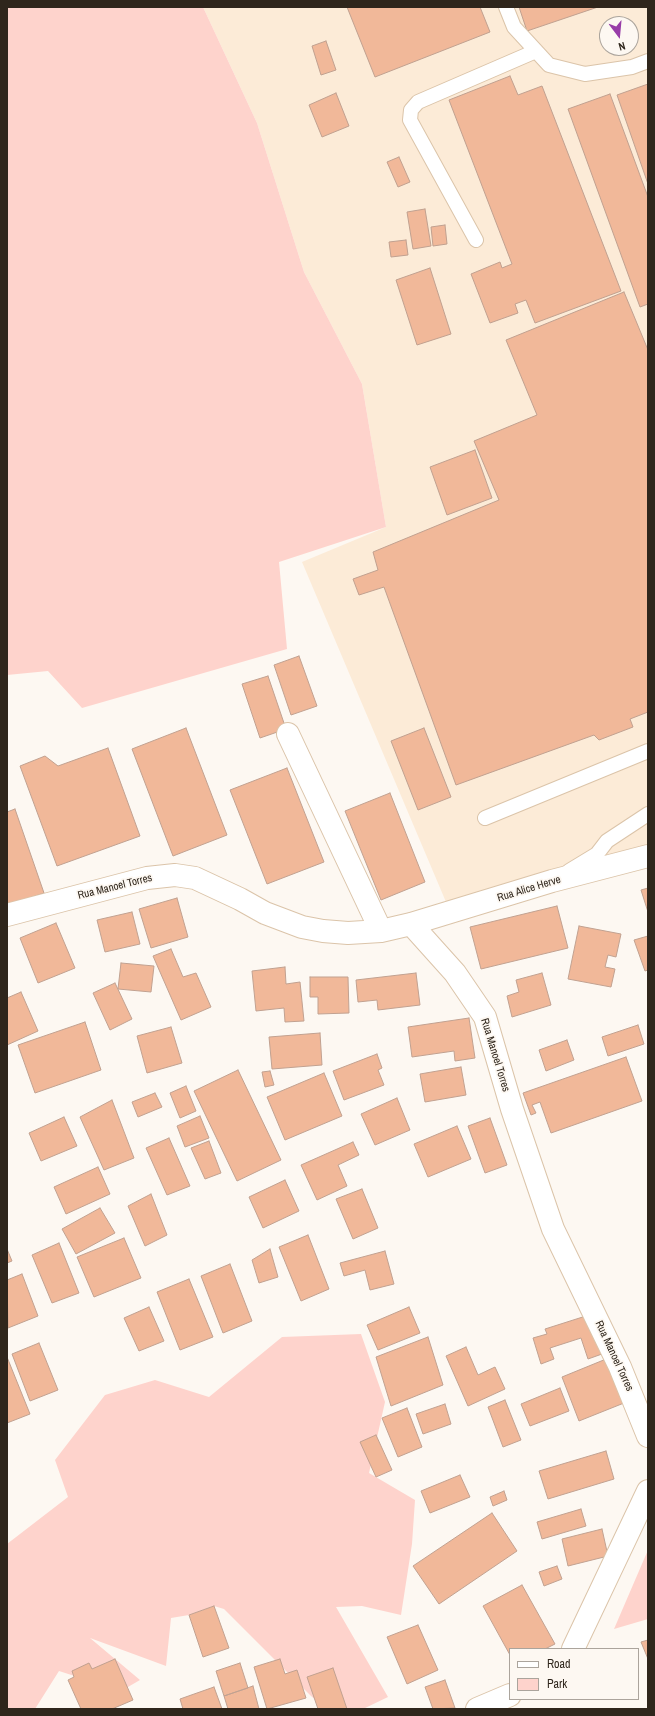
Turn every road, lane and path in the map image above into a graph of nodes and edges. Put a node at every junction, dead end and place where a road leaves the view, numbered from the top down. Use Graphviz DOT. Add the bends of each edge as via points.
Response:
graph roads {
  1 [pos="506,7"];
  2 [pos="536,51"];
  3 [pos="648,61"];
  4 [pos="476,240"];
  5 [pos="288,734"];
  6 [pos="648,751"];
  7 [pos="648,814"];
  8 [pos="485,818"];
  9 [pos="648,856"];
  10 [pos="552,881"];
  11 [pos="7,915"];
  12 [pos="410,924"];
  13 [pos="381,931"];
  14 [pos="648,1436"];
  15 [pos="648,1491"];
  16 [pos="573,1648"];
  17 [pos="509,1695"];
  18 [pos="476,1709"];
  1 -- 2 [label="lane" via="514,27"];
  2 -- 3 [label="lane" via="549,65 585,74 632,67"];
  2 -- 4 [label="lane" via="418,102 411,110 410,120"];
  5 -- 13 [label="street"];
  6 -- 8 [label="lane"];
  7 -- 10 [label="lane" via="607,841 597,854"];
  9 -- 10 [label="street, Rua Alice Herve"];
  10 -- 12 [label="street, Rua Alice Herve"];
  11 -- 13 [label="street, Rua Manoel Torres" via="147,878 175,875 195,878 265,913 302,927 348,933"];
  12 -- 13 [label="street, Rua Manoel Torres"];
  12 -- 14 [label="street, Rua Manoel Torres" via="455,973 485,1018 512,1109 553,1229 620,1367"];
  15 -- 16 [label="street"];
  17 -- 18 [label="street"];
}
